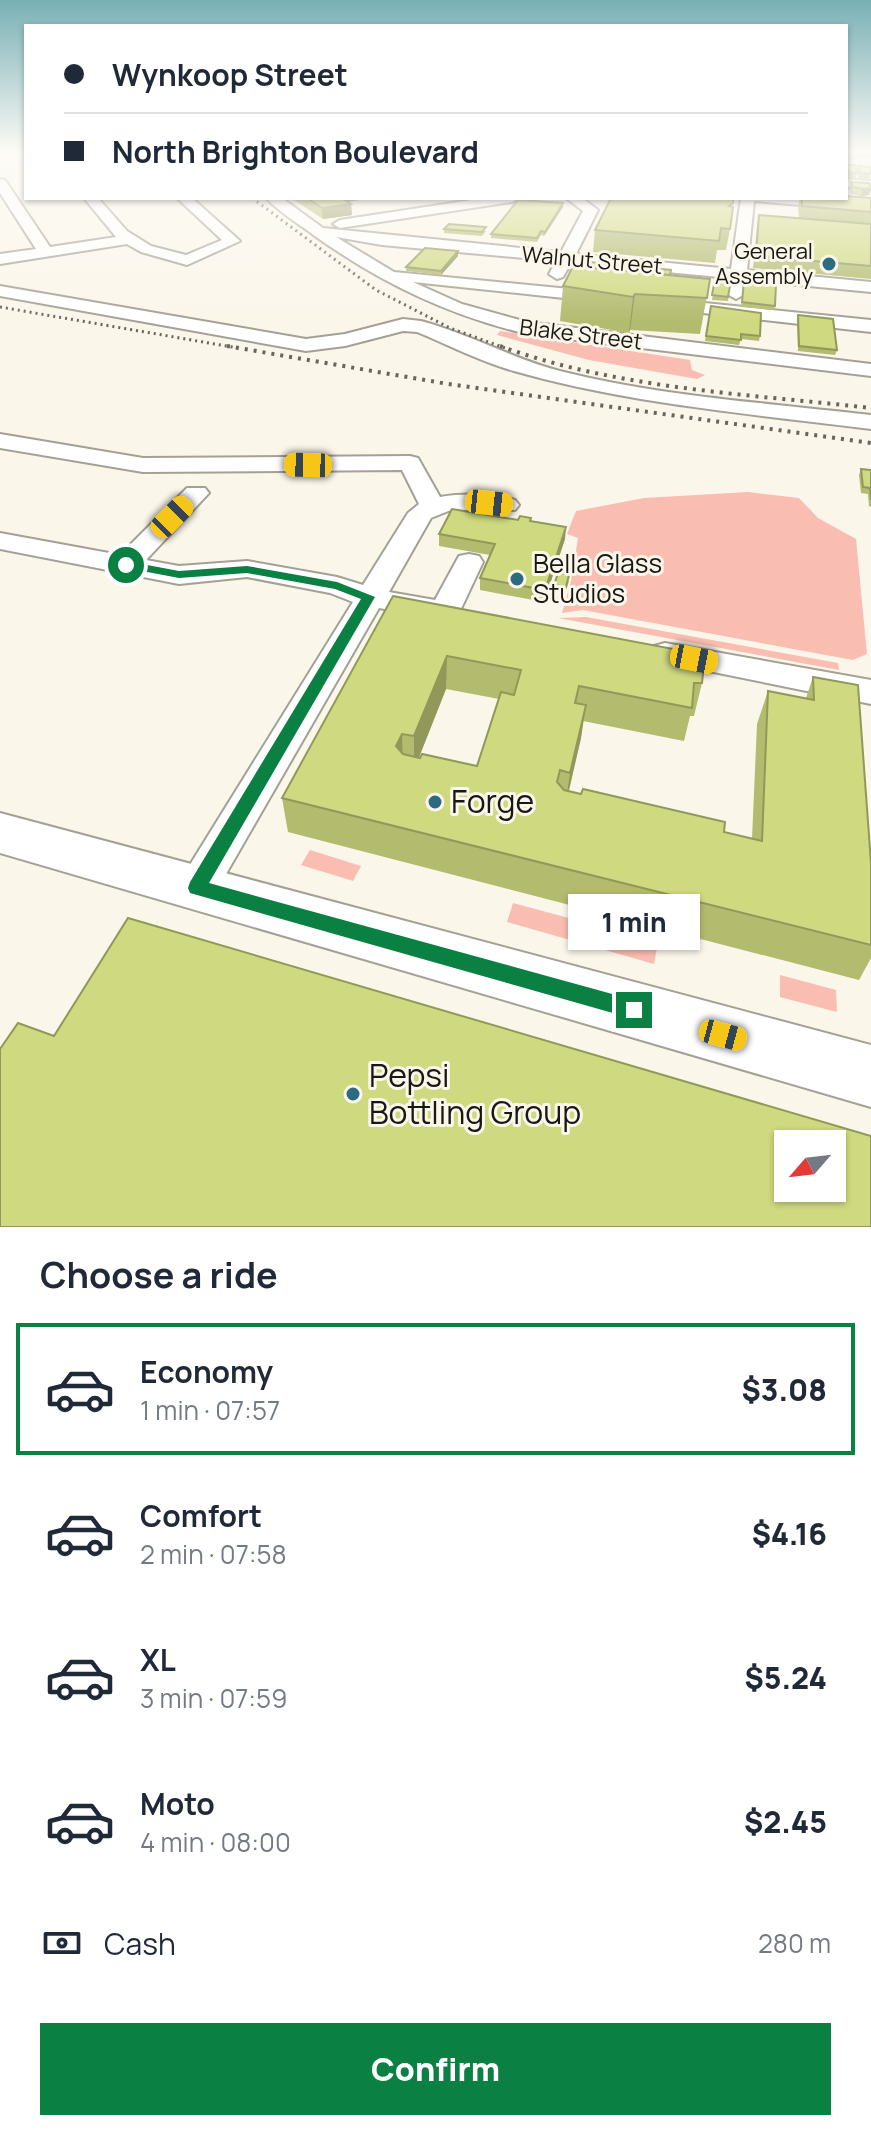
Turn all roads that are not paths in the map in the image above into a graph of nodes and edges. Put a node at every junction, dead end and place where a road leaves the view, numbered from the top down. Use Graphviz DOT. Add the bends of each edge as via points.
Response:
graph roads {
  1 [pos="17,208"];
  2 [pos="100,208"];
  3 [pos="195,208"];
  4 [pos="287,208"];
  5 [pos="443,208"];
  6 [pos="462,208"];
  7 [pos="590,208"];
  8 [pos="771,208"];
  9 [pos="778,208"];
  10 [pos="820,208"];
  11 [pos="799,209"];
  12 [pos="750,210"];
  13 [pos="314,228"];
  14 [pos="130,239"];
  15 [pos="529,244"];
  16 [pos="46,253"];
  17 [pos="566,258"];
  18 [pos="0,259"];
  19 [pos="381,274"];
  20 [pos="739,274"];
  21 [pos="871,287"];
  22 [pos="0,291"];
  23 [pos="547,292"];
  24 [pos="612,299"];
  25 [pos="643,302"];
  26 [pos="734,311"];
  27 [pos="871,326"];
  28 [pos="527,328"];
  29 [pos="856,368"];
  30 [pos="871,422"];
  31 [pos="0,441"];
  32 [pos="196,493"];
  33 [pos="506,505"];
  34 [pos="433,507"];
  35 [pos="0,541"];
  36 [pos="469,562"];
  37 [pos="126,565"];
  38 [pos="368,597"];
  39 [pos="445,611"];
  40 [pos="476,617"];
  41 [pos="632,647"];
  42 [pos="871,692"];
  43 [pos="0,833"];
  44 [pos="197,888"];
  45 [pos="871,1076"];
  1 -- 16 [label="street"];
  2 -- 14 [label="street"];
  3 -- 14 [label="street" via="232,241 187,260"];
  4 -- 13 [label="street, Blake Street"];
  5 -- 13 [label="street"];
  6 -- 15 [label="street" via="476,216 385,231"];
  7 -- 17 [label="street"];
  8 -- 12 [label="street"];
  9 -- 11 [label="street"];
  10 -- 12 [label="street"];
  12 -- 20 [label="street"];
  13 -- 17 [label="street, Walnut Street"];
  13 -- 19 [label="street, Blake Street"];
  14 -- 16 [label="street"];
  16 -- 18 [label="street"];
  17 -- 20 [label="street, Walnut Street"];
  17 -- 23 [label="street"];
  19 -- 23 [label="street"];
  19 -- 28 [label="street, Blake Street" via="445,306"];
  20 -- 21 [label="street, Walnut Street"];
  20 -- 26 [label="street"];
  22 -- 30 [label="street" via="306,345 403,325 421,327 504,361 567,379"];
  23 -- 24 [label="street"];
  23 -- 28 [label="street"];
  25 -- 26 [label="street"];
  26 -- 27 [label="street"];
  28 -- 29 [label="street, Blake Street" via="679,340 700,355 769,353"];
  31 -- 34 [label="street" via="143,465 410,463"];
  32 -- 37 [label="street"];
  33 -- 34 [label="street" via="471,501"];
  34 -- 38 [label="street" via="419,515"];
  35 -- 37 [label="street"];
  36 -- 39 [label="street"];
  37 -- 38 [label="street" via="179,575 247,569"];
  38 -- 39 [label="street"];
  38 -- 44 [label="street"];
  39 -- 40 [label="street"];
  41 -- 42 [label="street"];
  43 -- 44 [label="main road"];
  44 -- 45 [label="main road"];
}
